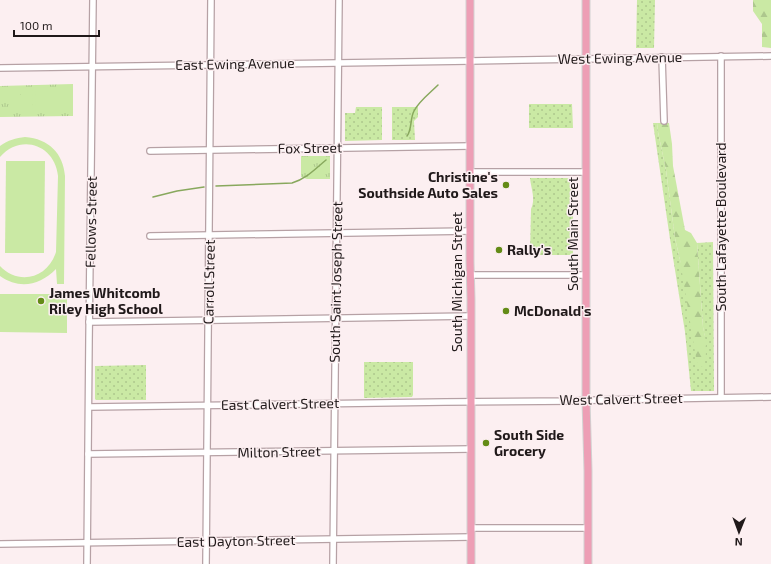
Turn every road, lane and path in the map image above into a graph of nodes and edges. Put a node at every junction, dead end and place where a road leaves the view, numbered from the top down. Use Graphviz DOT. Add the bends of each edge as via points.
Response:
graph roads {
  1 [pos="94,0"];
  2 [pos="211,0"];
  3 [pos="339,0"];
  4 [pos="470,0"];
  5 [pos="586,0"];
  6 [pos="720,56"];
  7 [pos="771,56"];
  8 [pos="662,57"];
  9 [pos="585,58"];
  10 [pos="470,61"];
  11 [pos="339,63"];
  12 [pos="211,64"];
  13 [pos="92,67"];
  14 [pos="0,68"];
  15 [pos="664,120"];
  16 [pos="470,146"];
  17 [pos="338,148"];
  18 [pos="210,150"];
  19 [pos="150,151"];
  20 [pos="470,172"];
  21 [pos="586,172"];
  22 [pos="470,231"];
  23 [pos="337,233"];
  24 [pos="209,235"];
  25 [pos="150,236"];
  26 [pos="470,275"];
  27 [pos="586,275"];
  28 [pos="471,316"];
  29 [pos="336,318"];
  30 [pos="208,320"];
  31 [pos="89,322"];
  32 [pos="720,397"];
  33 [pos="771,397"];
  34 [pos="586,400"];
  35 [pos="471,402"];
  36 [pos="335,403"];
  37 [pos="208,405"];
  38 [pos="89,407"];
  39 [pos="471,449"];
  40 [pos="334,451"];
  41 [pos="207,452"];
  42 [pos="88,454"];
  43 [pos="471,528"];
  44 [pos="588,528"];
  45 [pos="471,537"];
  46 [pos="333,539"];
  47 [pos="206,541"];
  48 [pos="87,543"];
  49 [pos="0,544"];
  50 [pos="87,564"];
  51 [pos="206,564"];
  52 [pos="333,564"];
  53 [pos="472,564"];
  54 [pos="588,564"];
  1 -- 13 [label="street, Fellows Street"];
  2 -- 12 [label="street, Carroll Street"];
  3 -- 11 [label="street, South Saint Joseph Street"];
  4 -- 10 [label="main road, South Michigan Street"];
  5 -- 9 [label="main road, South Main Street"];
  6 -- 7 [label="street, West Ewing Avenue"];
  6 -- 8 [label="street, West Ewing Avenue"];
  6 -- 32 [label="street, South Lafayette Boulevard"];
  8 -- 9 [label="street, West Ewing Avenue"];
  8 -- 15 [label="street"];
  9 -- 10 [label="street, West Ewing Avenue"];
  9 -- 21 [label="main road, South Main Street"];
  10 -- 11 [label="street, East Ewing Avenue"];
  10 -- 16 [label="main road, South Michigan Street"];
  11 -- 12 [label="street, East Ewing Avenue"];
  11 -- 17 [label="street, South Saint Joseph Street"];
  12 -- 13 [label="street, East Ewing Avenue"];
  12 -- 18 [label="street, Carroll Street"];
  13 -- 14 [label="street, East Ewing Avenue"];
  13 -- 31 [label="street, Fellows Street"];
  16 -- 17 [label="street, Fox Street"];
  16 -- 20 [label="main road, South Michigan Street"];
  17 -- 18 [label="street, Fox Street"];
  17 -- 23 [label="street, South Saint Joseph Street"];
  18 -- 19 [label="street, Fox Street"];
  18 -- 24 [label="street, Carroll Street"];
  20 -- 21 [label="street"];
  20 -- 22 [label="main road, South Michigan Street"];
  21 -- 27 [label="main road, South Main Street"];
  22 -- 23 [label="street"];
  22 -- 26 [label="main road, South Michigan Street"];
  23 -- 24 [label="street"];
  23 -- 29 [label="street, South Saint Joseph Street"];
  24 -- 25 [label="street"];
  24 -- 30 [label="street, Carroll Street"];
  26 -- 27 [label="street"];
  26 -- 28 [label="main road, South Michigan Street"];
  27 -- 34 [label="main road, South Main Street"];
  28 -- 29 [label="street"];
  28 -- 35 [label="main road, South Michigan Street"];
  29 -- 30 [label="street"];
  29 -- 36 [label="street, South Saint Joseph Street"];
  30 -- 31 [label="street"];
  30 -- 37 [label="street, Carroll Street"];
  31 -- 38 [label="street, Fellows Street"];
  32 -- 33 [label="street, West Calvert Street"];
  32 -- 34 [label="street, West Calvert Street"];
  34 -- 35 [label="street, West Calvert Street"];
  34 -- 44 [label="main road, South Main Street"];
  35 -- 36 [label="street, East Calvert Street"];
  35 -- 39 [label="main road, South Michigan Street"];
  36 -- 37 [label="street, East Calvert Street"];
  36 -- 40 [label="street, South Saint Joseph Street"];
  37 -- 38 [label="street, East Calvert Street"];
  37 -- 41 [label="street, Carroll Street"];
  38 -- 42 [label="street, Fellows Street"];
  39 -- 40 [label="street, Milton Street"];
  39 -- 43 [label="main road, South Michigan Street"];
  40 -- 41 [label="street, Milton Street"];
  40 -- 46 [label="street, South Saint Joseph Street"];
  41 -- 42 [label="street, Milton Street"];
  41 -- 47 [label="street, Carroll Street"];
  42 -- 48 [label="street, Fellows Street"];
  43 -- 44 [label="street"];
  43 -- 45 [label="main road, South Michigan Street"];
  44 -- 54 [label="main road, South Main Street"];
  45 -- 46 [label="street, East Dayton Street"];
  45 -- 53 [label="main road, South Michigan Street"];
  46 -- 47 [label="street, East Dayton Street"];
  46 -- 52 [label="street, South Saint Joseph Street"];
  47 -- 48 [label="street, East Dayton Street"];
  47 -- 51 [label="street, Carroll Street"];
  48 -- 49 [label="street, East Dayton Street"];
  48 -- 50 [label="street, Fellows Street"];
}
